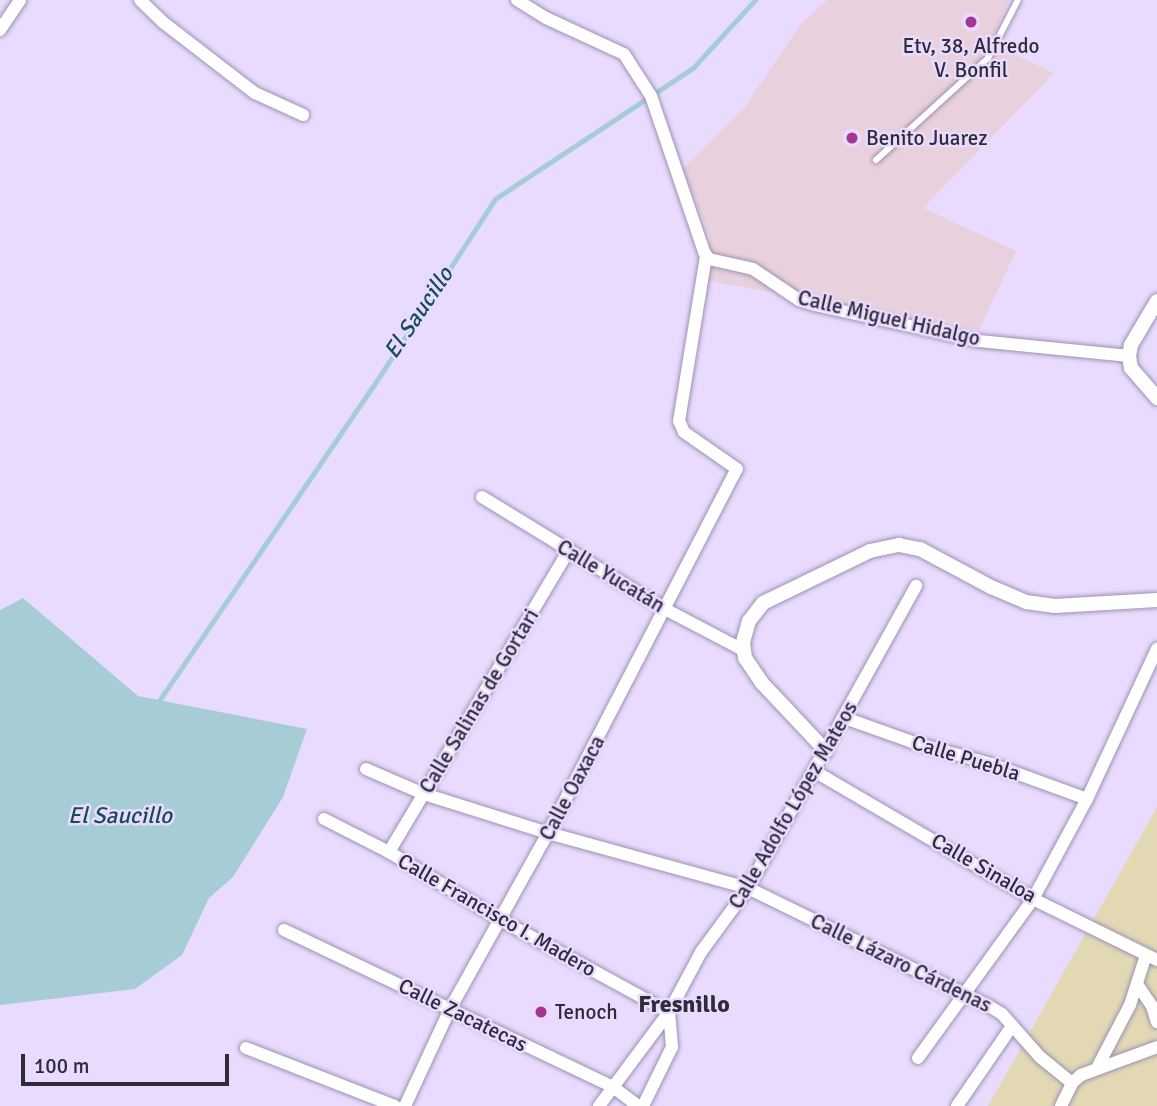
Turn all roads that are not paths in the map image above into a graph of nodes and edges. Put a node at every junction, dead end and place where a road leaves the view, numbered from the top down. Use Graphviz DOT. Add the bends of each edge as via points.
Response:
graph roads {
  1 [pos="20,0"];
  2 [pos="140,0"];
  3 [pos="517,0"];
  4 [pos="1018,0"];
  5 [pos="0,30"];
  6 [pos="303,115"];
  7 [pos="876,160"];
  8 [pos="706,257"];
  9 [pos="1157,301"];
  10 [pos="1129,356"];
  11 [pos="1157,398"];
  12 [pos="481,497"];
  13 [pos="569,550"];
  14 [pos="916,586"];
  15 [pos="1157,600"];
  16 [pos="665,609"];
  17 [pos="1157,649"];
  18 [pos="743,650"];
  19 [pos="845,718"];
  20 [pos="826,751"];
  21 [pos="366,769"];
  22 [pos="814,771"];
  23 [pos="424,794"];
  24 [pos="1087,799"];
  25 [pos="324,819"];
  26 [pos="548,833"];
  27 [pos="388,852"];
  28 [pos="748,888"];
  29 [pos="1033,898"];
  30 [pos="499,919"];
  31 [pos="284,930"];
  32 [pos="1152,957"];
  33 [pos="1137,984"];
  34 [pos="965,994"];
  35 [pos="450,1009"];
  36 [pos="669,1012"];
  37 [pos="1157,1022"];
  38 [pos="1012,1026"];
  39 [pos="246,1048"];
  40 [pos="1157,1048"];
  41 [pos="918,1058"];
  42 [pos="1097,1068"];
  43 [pos="1072,1083"];
  44 [pos="613,1087"];
  45 [pos="395,1106"];
  46 [pos="405,1106"];
  47 [pos="600,1106"];
  48 [pos="640,1106"];
  49 [pos="957,1106"];
  50 [pos="1061,1106"];
  1 -- 5 [label="street"];
  2 -- 6 [label="street" via="256,93"];
  3 -- 8 [label="street" via="624,54 651,96"];
  4 -- 7 [label="lane" via="988,58"];
  8 -- 10 [label="street, Calle Miguel Hidalgo" via="753,269 799,300 816,305 979,341"];
  8 -- 16 [label="street, Calle Oaxaca" via="679,421 684,432 737,468"];
  9 -- 10 [label="street"];
  10 -- 11 [label="street" via="1131,368"];
  12 -- 13 [label="street, Calle Yucatán"];
  13 -- 16 [label="street, Calle Yucatán"];
  13 -- 23 [label="street, Calle Salinas de Gortari"];
  14 -- 19 [label="street, Calle Adolfo López Mateos"];
  15 -- 18 [label="street" via="1055,606 1027,603 920,549 885,546 763,603 749,621"];
  16 -- 18 [label="street, Calle Yucatán"];
  16 -- 26 [label="street, Calle Oaxaca"];
  17 -- 24 [label="street"];
  18 -- 20 [label="street" via="762,683"];
  19 -- 20 [label="street, Calle Adolfo López Mateos"];
  19 -- 24 [label="street, Calle Puebla"];
  20 -- 22 [label="street, Calle Adolfo López Mateos"];
  21 -- 23 [label="street, Calle Lázaro Cárdenas"];
  22 -- 28 [label="street, Calle Adolfo López Mateos"];
  22 -- 29 [label="street, Calle Sinaloa"];
  23 -- 26 [label="street, Calle Lázaro Cárdenas"];
  23 -- 27 [label="street, Calle Salinas de Gortari"];
  24 -- 29 [label="street"];
  25 -- 27 [label="street, Calle Francisco I. Madero"];
  26 -- 28 [label="street, Calle Lázaro Cárdenas"];
  26 -- 30 [label="street, Calle Oaxaca"];
  27 -- 30 [label="street, Calle Francisco I. Madero"];
  28 -- 34 [label="street, Calle Lázaro Cárdenas"];
  28 -- 36 [label="street, Calle Adolfo López Mateos" via="701,952"];
  29 -- 32 [label="street, Calle Sinaloa"];
  29 -- 34 [label="street"];
  30 -- 35 [label="street, Calle Oaxaca"];
  30 -- 36 [label="street, Calle Francisco I. Madero"];
  31 -- 35 [label="street, Calle Zacatecas"];
  32 -- 33 [label="street"];
  33 -- 37 [label="street"];
  33 -- 42 [label="street"];
  34 -- 38 [label="street, Calle Lázaro Cárdenas" via="989,1006"];
  34 -- 41 [label="street"];
  35 -- 44 [label="street, Calle Zacatecas"];
  35 -- 46 [label="street, Calle Oaxaca"];
  36 -- 44 [label="street, Calle Adolfo López Mateos"];
  36 -- 48 [label="street" via="672,1047"];
  38 -- 43 [label="street, Calle Lázaro Cárdenas"];
  38 -- 49 [label="street"];
  39 -- 45 [label="street"];
  40 -- 42 [label="street"];
  42 -- 43 [label="street"];
  43 -- 50 [label="street"];
  44 -- 47 [label="street, Calle Adolfo López Mateos"];
  44 -- 48 [label="street, Calle Zacatecas"];
}
